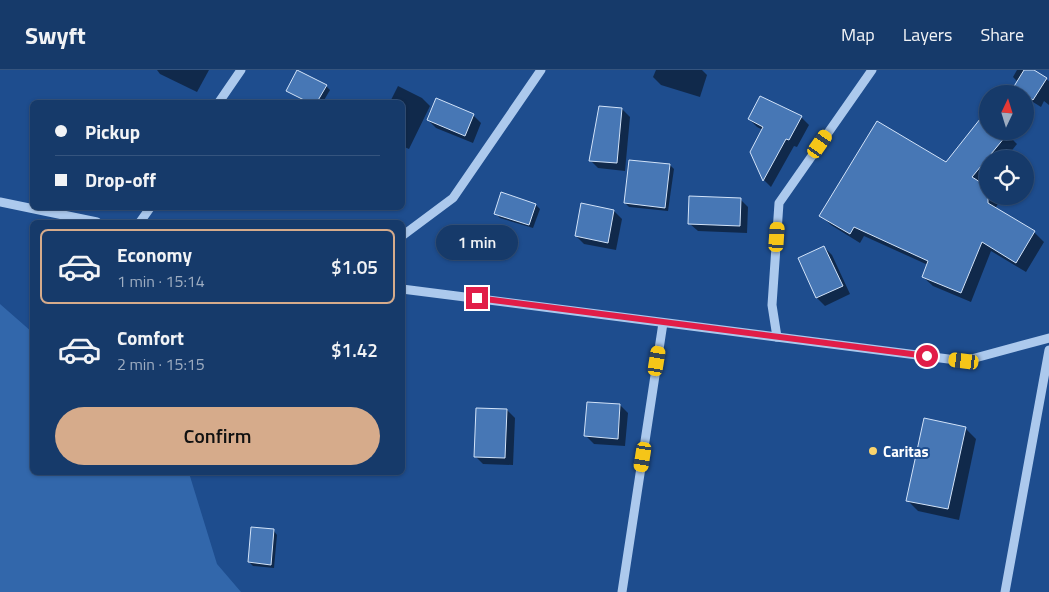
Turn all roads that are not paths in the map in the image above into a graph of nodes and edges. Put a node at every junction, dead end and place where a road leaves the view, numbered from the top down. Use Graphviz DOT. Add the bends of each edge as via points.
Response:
graph roads {
  1 [pos="241,70"];
  2 [pos="541,70"];
  3 [pos="872,70"];
  4 [pos="220,100"];
  5 [pos="0,202"];
  6 [pos="30,208"];
  7 [pos="39,210"];
  8 [pos="87,220"];
  9 [pos="405,234"];
  10 [pos="405,289"];
  11 [pos="663,323"];
  12 [pos="777,337"];
  13 [pos="1049,338"];
  14 [pos="1049,350"];
  15 [pos="622,592"];
  16 [pos="1005,592"];
  1 -- 4 [label="street"];
  2 -- 9 [label="street" via="453,198"];
  3 -- 12 [label="street" via="779,203 772,305"];
  5 -- 6 [label="street"];
  7 -- 8 [label="street"];
  10 -- 11 [label="street"];
  11 -- 12 [label="street"];
  11 -- 15 [label="street"];
  12 -- 13 [label="street" via="964,361"];
  14 -- 16 [label="street"];
}
